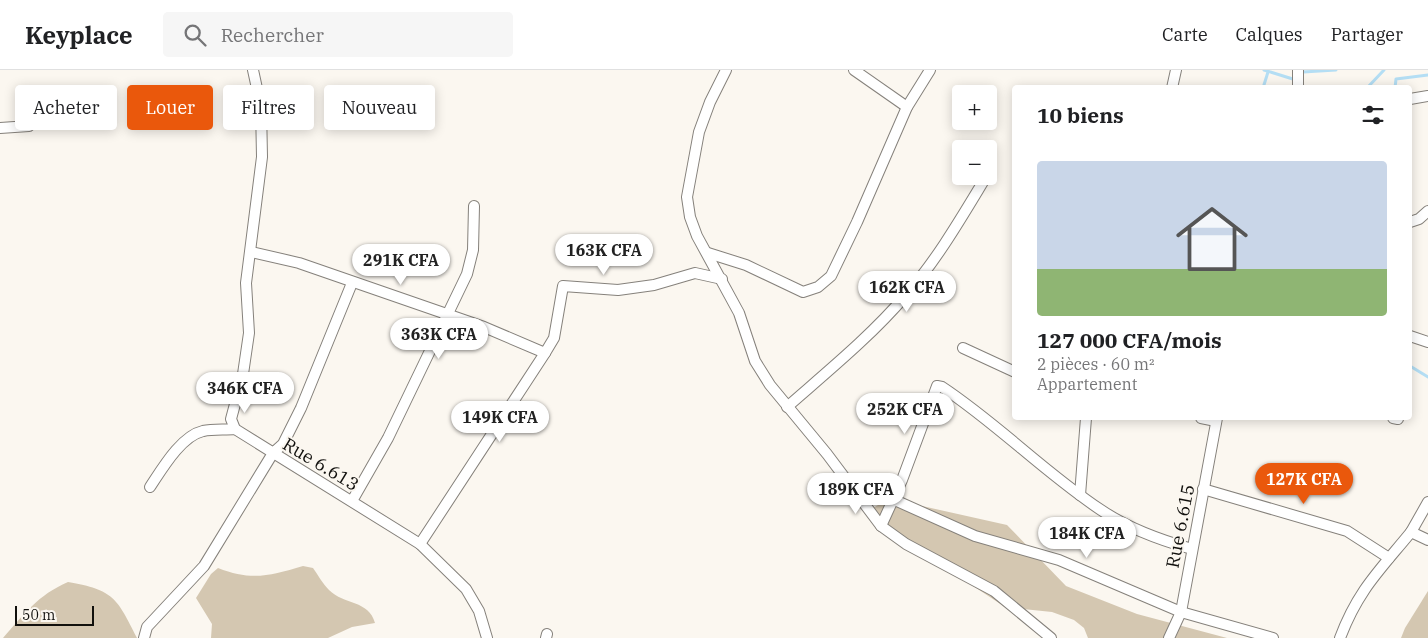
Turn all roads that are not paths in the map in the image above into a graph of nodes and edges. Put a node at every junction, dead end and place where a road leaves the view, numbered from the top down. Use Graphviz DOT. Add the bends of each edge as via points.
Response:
graph roads {
  1 [pos="253,70"];
  2 [pos="726,70"];
  3 [pos="854,70"];
  4 [pos="930,70"];
  5 [pos="1176,70"];
  6 [pos="1298,70"];
  7 [pos="1173,85"];
  8 [pos="1298,85"];
  9 [pos="1428,96"];
  10 [pos="1412,99"];
  11 [pos="906,107"];
  12 [pos="15,127"];
  13 [pos="0,128"];
  14 [pos="981,185"];
  15 [pos="474,206"];
  16 [pos="1428,211"];
  17 [pos="1412,221"];
  18 [pos="251,252"];
  19 [pos="708,253"];
  20 [pos="722,278"];
  21 [pos="352,283"];
  22 [pos="448,315"];
  23 [pos="1412,337"];
  24 [pos="1428,342"];
  25 [pos="963,348"];
  26 [pos="542,352"];
  27 [pos="1012,371"];
  28 [pos="787,407"];
  29 [pos="1086,420"];
  30 [pos="1217,420"];
  31 [pos="235,429"];
  32 [pos="273,453"];
  33 [pos="150,487"];
  34 [pos="1203,488"];
  35 [pos="852,489"];
  36 [pos="1080,495"];
  37 [pos="893,500"];
  38 [pos="352,501"];
  39 [pos="1428,502"];
  40 [pos="881,526"];
  41 [pos="1411,532"];
  42 [pos="1428,540"];
  43 [pos="420,544"];
  44 [pos="1192,549"];
  45 [pos="1389,558"];
  46 [pos="1181,612"];
  47 [pos="144,638"];
  48 [pos="487,638"];
  49 [pos="1051,638"];
  50 [pos="1169,638"];
  51 [pos="1273,638"];
  52 [pos="1340,638"];
  1 -- 18 [label="street" via="261,107 262,157"];
  2 -- 19 [label="street" via="698,132 687,197 697,236"];
  3 -- 11 [label="street"];
  4 -- 11 [label="street"];
  5 -- 7 [label="street"];
  6 -- 8 [label="street"];
  9 -- 10 [label="street"];
  11 -- 19 [label="street" via="858,222 831,276 818,287 803,292 746,264"];
  12 -- 13 [label="street"];
  14 -- 28 [label="street" via="907,294 869,334"];
  15 -- 22 [label="street" via="473,250 467,274"];
  16 -- 17 [label="street"];
  18 -- 21 [label="street" via="299,263"];
  18 -- 31 [label="street" via="246,283 249,333 232,419"];
  19 -- 20 [label="street"];
  20 -- 26 [label="street" via="695,273 654,286 618,290 563,286 554,338"];
  20 -- 28 [label="street" via="739,313 755,361"];
  21 -- 22 [label="street"];
  21 -- 32 [label="street" via="297,416 283,444"];
  22 -- 26 [label="street"];
  22 -- 38 [label="street" via="388,438"];
  23 -- 24 [label="street"];
  25 -- 27 [label="street"];
  26 -- 43 [label="street"];
  28 -- 35 [label="street"];
  29 -- 36 [label="street"];
  30 -- 34 [label="street, Rue 6.615"];
  31 -- 32 [label="street, Rue 6.613"];
  31 -- 33 [label="street" via="202,431 192,437 168,460"];
  32 -- 38 [label="street, Rue 6.613"];
  32 -- 47 [label="street" via="204,566 147,627"];
  34 -- 44 [label="street, Rue 6.615"];
  34 -- 45 [label="street" via="1347,531"];
  35 -- 37 [label="street"];
  35 -- 40 [label="street"];
  36 -- 37 [label="street" via="987,418 937,386"];
  36 -- 44 [label="street" via="1138,531"];
  37 -- 40 [label="street"];
  37 -- 46 [label="street" via="975,536 1059,560"];
  38 -- 43 [label="street, Rue 6.613"];
  39 -- 41 [label="street"];
  40 -- 49 [label="street" via="923,554 994,591"];
  41 -- 42 [label="street"];
  41 -- 45 [label="street"];
  43 -- 48 [label="street, Rue 6.613" via="466,589 479,611"];
  44 -- 46 [label="street, Rue 6.615"];
  45 -- 52 [label="street" via="1359,596"];
  46 -- 50 [label="street, Rue 6.615"];
  46 -- 51 [label="street"];
}
